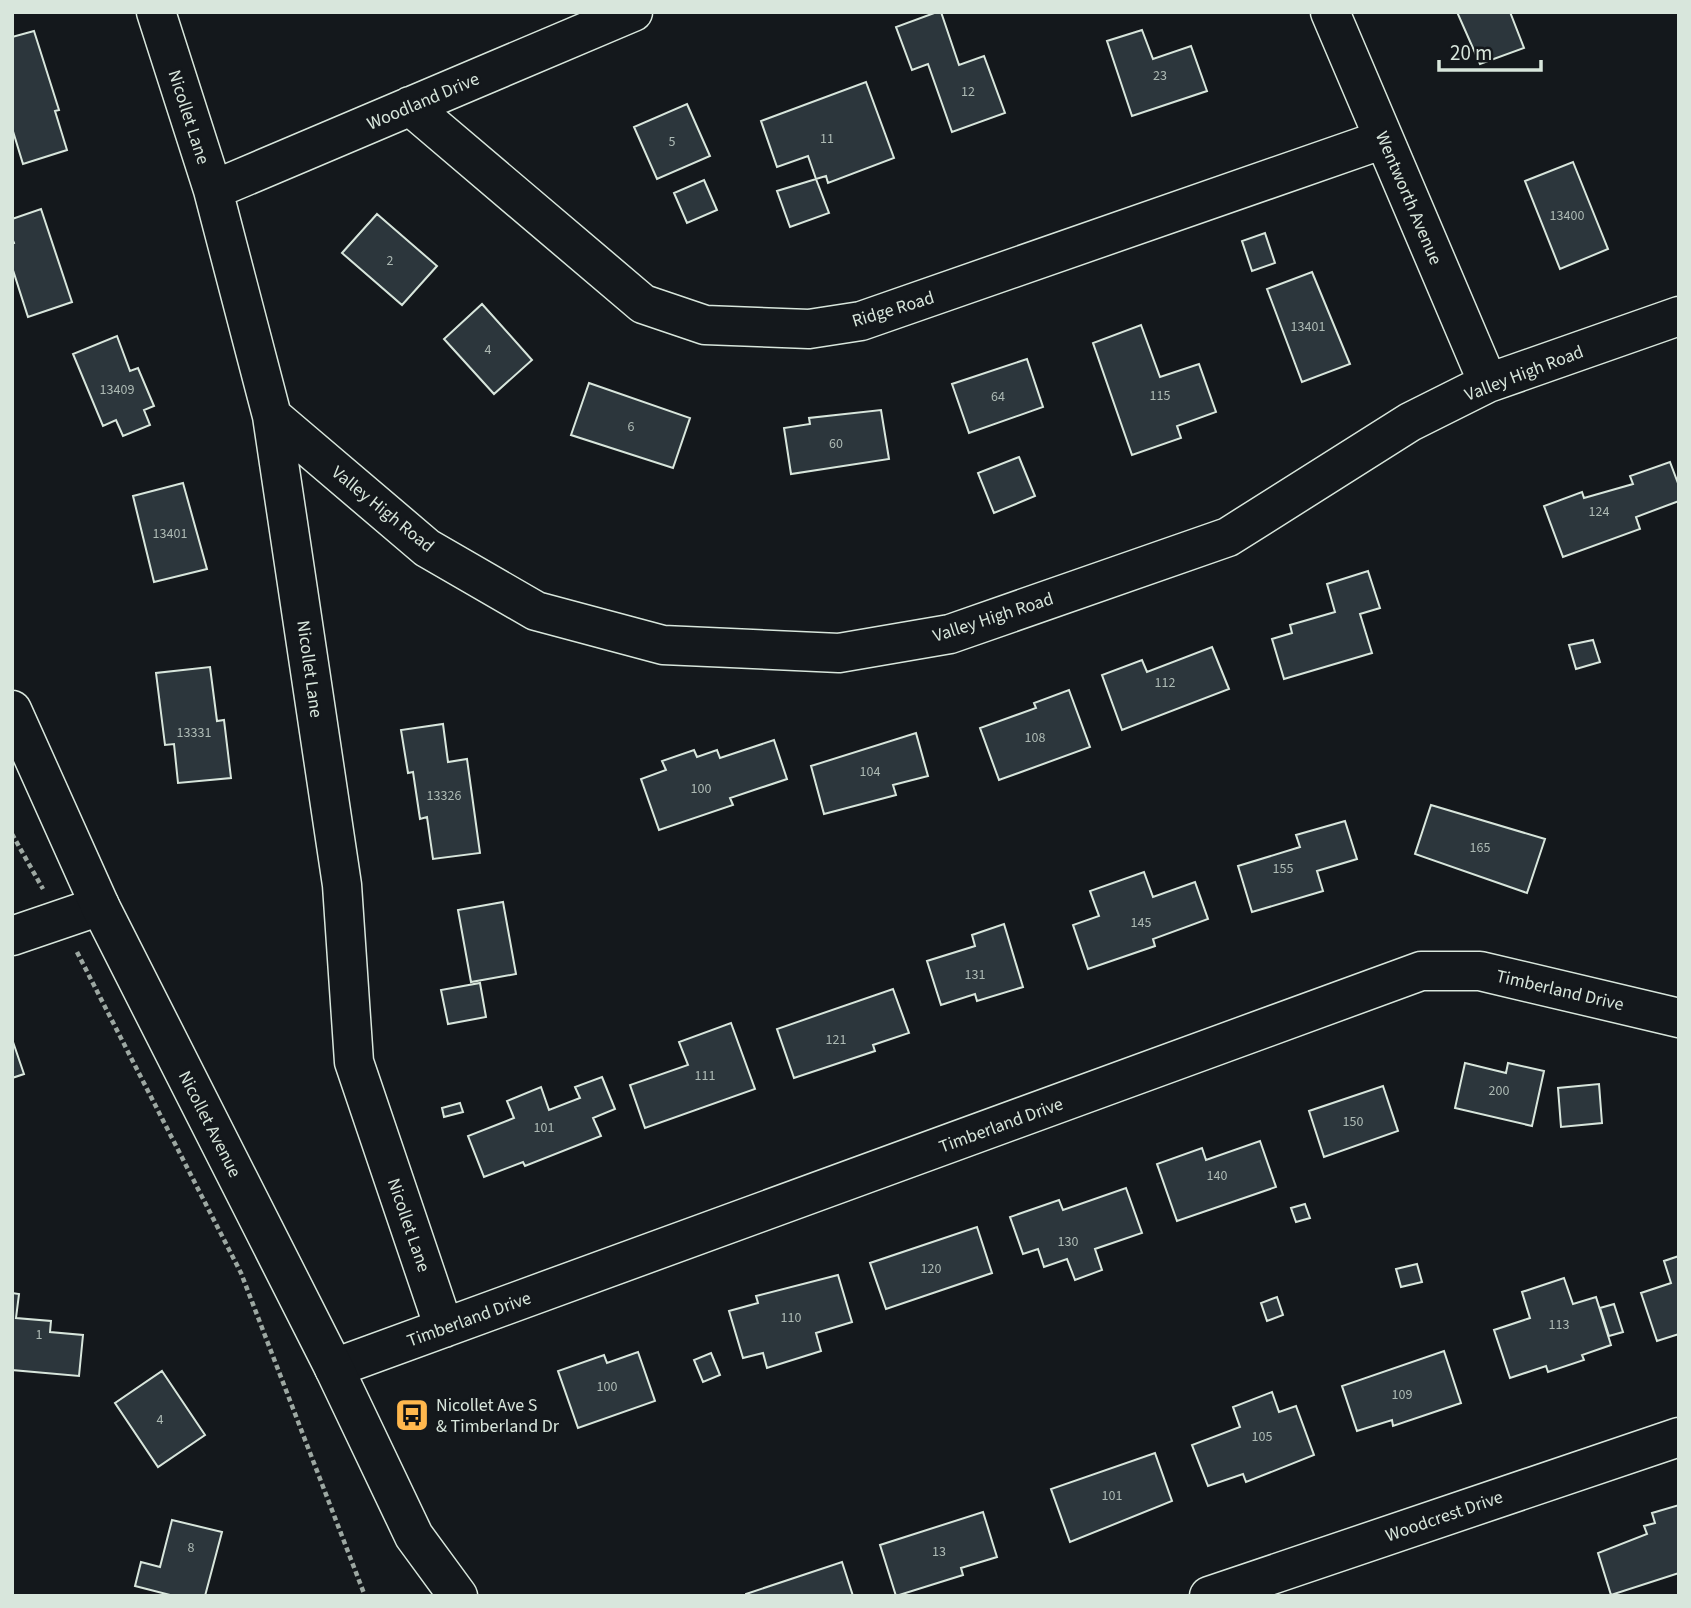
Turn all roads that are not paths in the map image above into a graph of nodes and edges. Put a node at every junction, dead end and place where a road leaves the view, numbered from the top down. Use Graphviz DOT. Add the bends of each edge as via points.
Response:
graph roads {
  1 [pos="156,12"];
  2 [pos="634,12"];
  3 [pos="1330,12"];
  4 [pos="410,106"];
  5 [pos="1384,139"];
  6 [pos="213,190"];
  7 [pos="1679,316"];
  8 [pos="1488,383"];
  9 [pos="272,416"];
  10 [pos="12,710"];
  11 [pos="100,906"];
  12 [pos="12,936"];
  13 [pos="1679,1018"];
  14 [pos="444,1328"];
  15 [pos="334,1368"];
  16 [pos="1679,1437"];
  17 [pos="414,1536"];
  18 [pos="1252,1589"];
  19 [pos="424,1596"];
  20 [pos="458,1596"];
  21 [pos="1209,1596"];
  1 -- 6 [label="street, Nicollet Lane"];
  2 -- 4 [label="street, Woodland Drive"];
  3 -- 5 [label="street, Wentworth Avenue"];
  4 -- 5 [label="street, Ridge Road" via="643,304 705,325 809,330 861,321"];
  4 -- 6 [label="street, Woodland Drive"];
  5 -- 8 [label="street, Wentworth Avenue"];
  6 -- 9 [label="street, Nicollet Lane"];
  7 -- 8 [label="street, Valley High Road"];
  8 -- 9 [label="street, Valley High Road" via="1410,422 1228,537 950,634 839,653 663,645 536,611 427,548"];
  9 -- 14 [label="street, Nicollet Lane" via="342,885 354,1062"];
  10 -- 11 [label="street, Nicollet Avenue"];
  11 -- 12 [label="street"];
  11 -- 15 [label="street, Nicollet Avenue"];
  13 -- 14 [label="street, Timberland Drive" via="1479,971 1421,971"];
  14 -- 15 [label="street, Timberland Drive"];
  15 -- 17 [label="street, Nicollet Avenue"];
  16 -- 18 [label="street, Woodcrest Drive"];
  17 -- 19 [label="street, Nicollet Avenue"];
  17 -- 20 [label="street, Nicollet Avenue"];
  18 -- 21 [label="street, Woodcrest Drive"];
}
